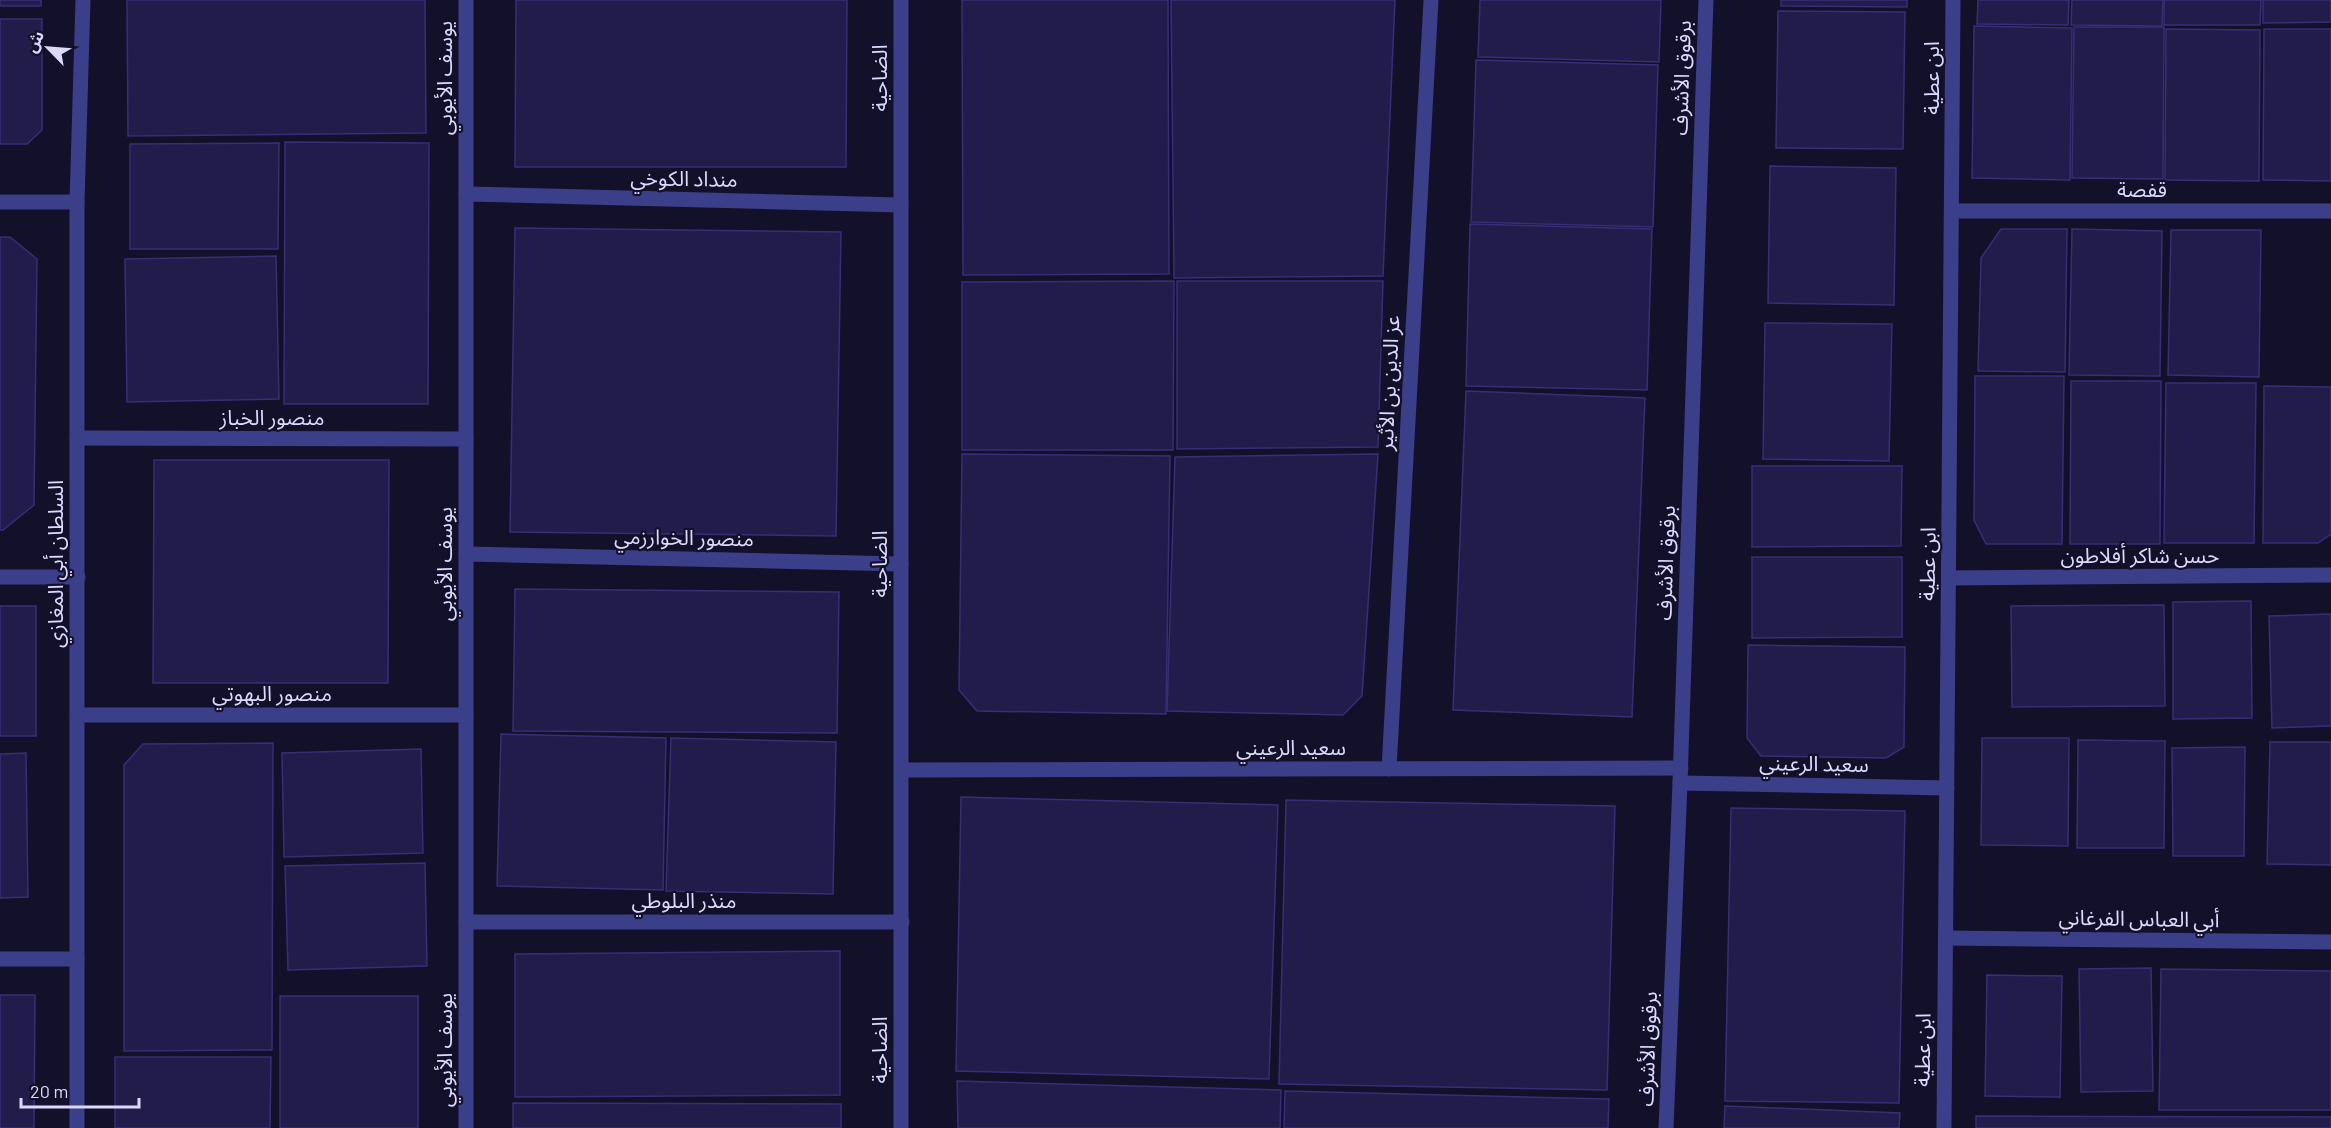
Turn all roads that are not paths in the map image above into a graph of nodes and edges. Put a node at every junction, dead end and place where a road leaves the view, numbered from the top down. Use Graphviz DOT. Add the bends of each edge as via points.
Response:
graph roads {
  1 [pos="83,0"];
  2 [pos="466,0"];
  3 [pos="901,0"];
  4 [pos="1431,0"];
  5 [pos="1706,0"];
  6 [pos="1953,0"];
  7 [pos="466,194"];
  8 [pos="0,202"];
  9 [pos="77,202"];
  10 [pos="901,205"];
  11 [pos="1953,211"];
  12 [pos="2331,211"];
  13 [pos="77,438"];
  14 [pos="466,439"];
  15 [pos="466,554"];
  16 [pos="902,564"];
  17 [pos="2331,575"];
  18 [pos="0,577"];
  19 [pos="78,578"];
  20 [pos="1949,578"];
  21 [pos="77,715"];
  22 [pos="466,715"];
  23 [pos="1389,769"];
  24 [pos="902,770"];
  25 [pos="1681,775"];
  26 [pos="1947,788"];
  27 [pos="466,922"];
  28 [pos="902,922"];
  29 [pos="1946,938"];
  30 [pos="2331,942"];
  31 [pos="0,959"];
  32 [pos="77,959"];
  33 [pos="77,1128"];
  34 [pos="466,1128"];
  35 [pos="901,1128"];
  36 [pos="1666,1128"];
  37 [pos="1944,1128"];
  1 -- 9 [label="street, السلطان أبي المغازي"];
  2 -- 7 [label="street, يوسف الأيوبي"];
  3 -- 10 [label="street, الضاحية"];
  4 -- 23 [label="street, عز الدين بن الأثير"];
  5 -- 25 [label="street, برقوق الأشرف"];
  6 -- 11 [label="street, ابن عطية"];
  7 -- 10 [label="street, منداد الكوخي"];
  7 -- 14 [label="street, يوسف الأيوبي"];
  8 -- 9 [label="street"];
  9 -- 13 [label="street, السلطان أبي المغازي"];
  10 -- 16 [label="street, الضاحية"];
  11 -- 12 [label="street, قفصة"];
  11 -- 20 [label="street, ابن عطية"];
  13 -- 14 [label="street, منصور الخباز"];
  13 -- 19 [label="street, السلطان أبي المغازي"];
  14 -- 15 [label="street, يوسف الأيوبي"];
  15 -- 16 [label="street, منصور الخوارزمي"];
  15 -- 22 [label="street, يوسف الأيوبي"];
  16 -- 24 [label="street, الضاحية"];
  17 -- 20 [label="street, حسن شاكر أفلاطون"];
  18 -- 19 [label="street"];
  19 -- 21 [label="street, السلطان أبي المغازي"];
  20 -- 26 [label="street, ابن عطية"];
  21 -- 22 [label="street, منصور البهوتي"];
  21 -- 32 [label="street, السلطان أبي المغازي"];
  22 -- 27 [label="street, يوسف الأيوبي"];
  23 -- 24 [label="street, سعيد الرعيني"];
  23 -- 25 [label="street, سعيد الرعيني"];
  24 -- 28 [label="street, الضاحية"];
  25 -- 26 [label="street, سعيد الرعيني"];
  25 -- 36 [label="street, برقوق الأشرف"];
  26 -- 29 [label="street, ابن عطية"];
  27 -- 28 [label="street, منذر البلوطي"];
  27 -- 34 [label="street, يوسف الأيوبي"];
  28 -- 35 [label="street, الضاحية"];
  29 -- 30 [label="street, أبي العباس الفرغاني"];
  29 -- 37 [label="street, ابن عطية"];
  31 -- 32 [label="street"];
  32 -- 33 [label="street, السلطان أبي المغازي"];
}
